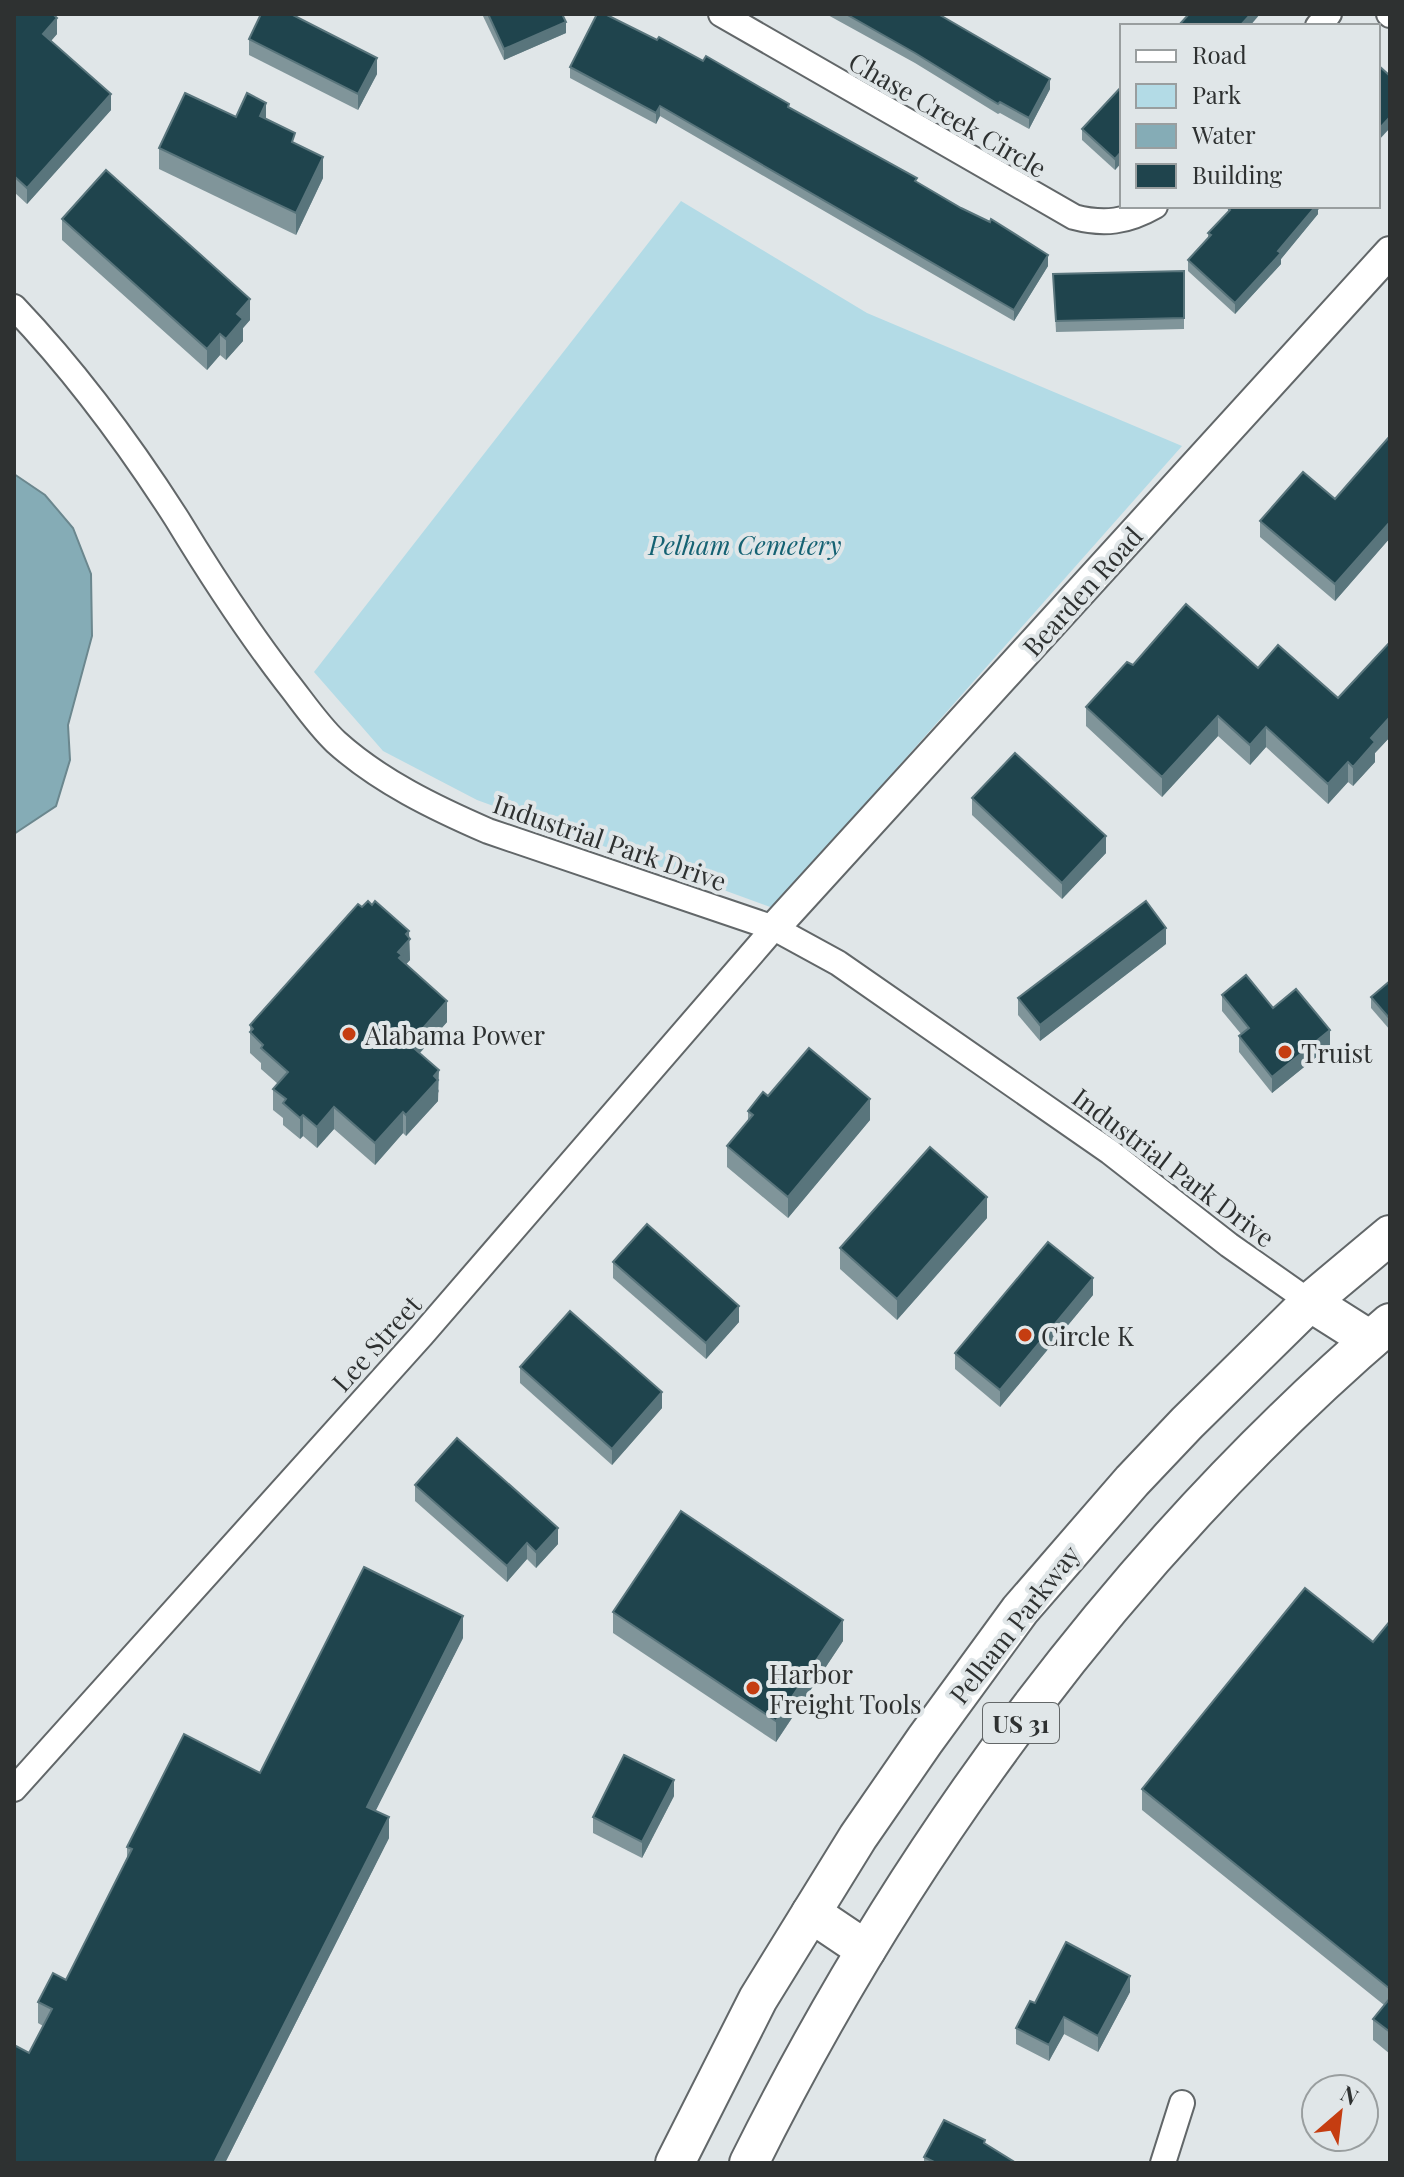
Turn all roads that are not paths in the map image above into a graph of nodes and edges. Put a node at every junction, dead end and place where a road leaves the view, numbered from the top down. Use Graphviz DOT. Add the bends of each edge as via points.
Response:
graph roads {
  1 [pos="721,14"];
  2 [pos="1152,208"];
  3 [pos="1390,252"];
  4 [pos="14,307"];
  5 [pos="774,928"];
  6 [pos="1390,1235"];
  7 [pos="1310,1302"];
  8 [pos="1380,1332"];
  9 [pos="14,1789"];
  10 [pos="811,1913"];
  11 [pos="866,1950"];
  12 [pos="1182,2103"];
  13 [pos="675,2163"];
  14 [pos="749,2163"];
  15 [pos="1163,2163"];
  1 -- 2 [label="street, Chase Creek Circle" via="1074,217 1116,222"];
  3 -- 5 [label="street, Bearden Road"];
  4 -- 5 [label="street, Industrial Park Drive" via="53,348 132,451 253,638 311,714 351,754 431,805 488,831"];
  5 -- 7 [label="street, Industrial Park Drive" via="903,1007"];
  5 -- 9 [label="street, Lee Street" via="422,1335"];
  6 -- 7 [label="main road, Pelham Parkway / US 31"];
  7 -- 8 [label="main road"];
  7 -- 10 [label="main road, Pelham Parkway / US 31" via="1132,1481 1020,1610 858,1837"];
  8 -- 11 [label="main road, US 31" via="1196,1510 1086,1634 929,1851"];
  10 -- 11 [label="main road"];
  10 -- 13 [label="main road, Pelham Parkway / US 31" via="758,1999"];
  11 -- 14 [label="main road, US 31" via="820,2025"];
  12 -- 15 [label="street"];
}
